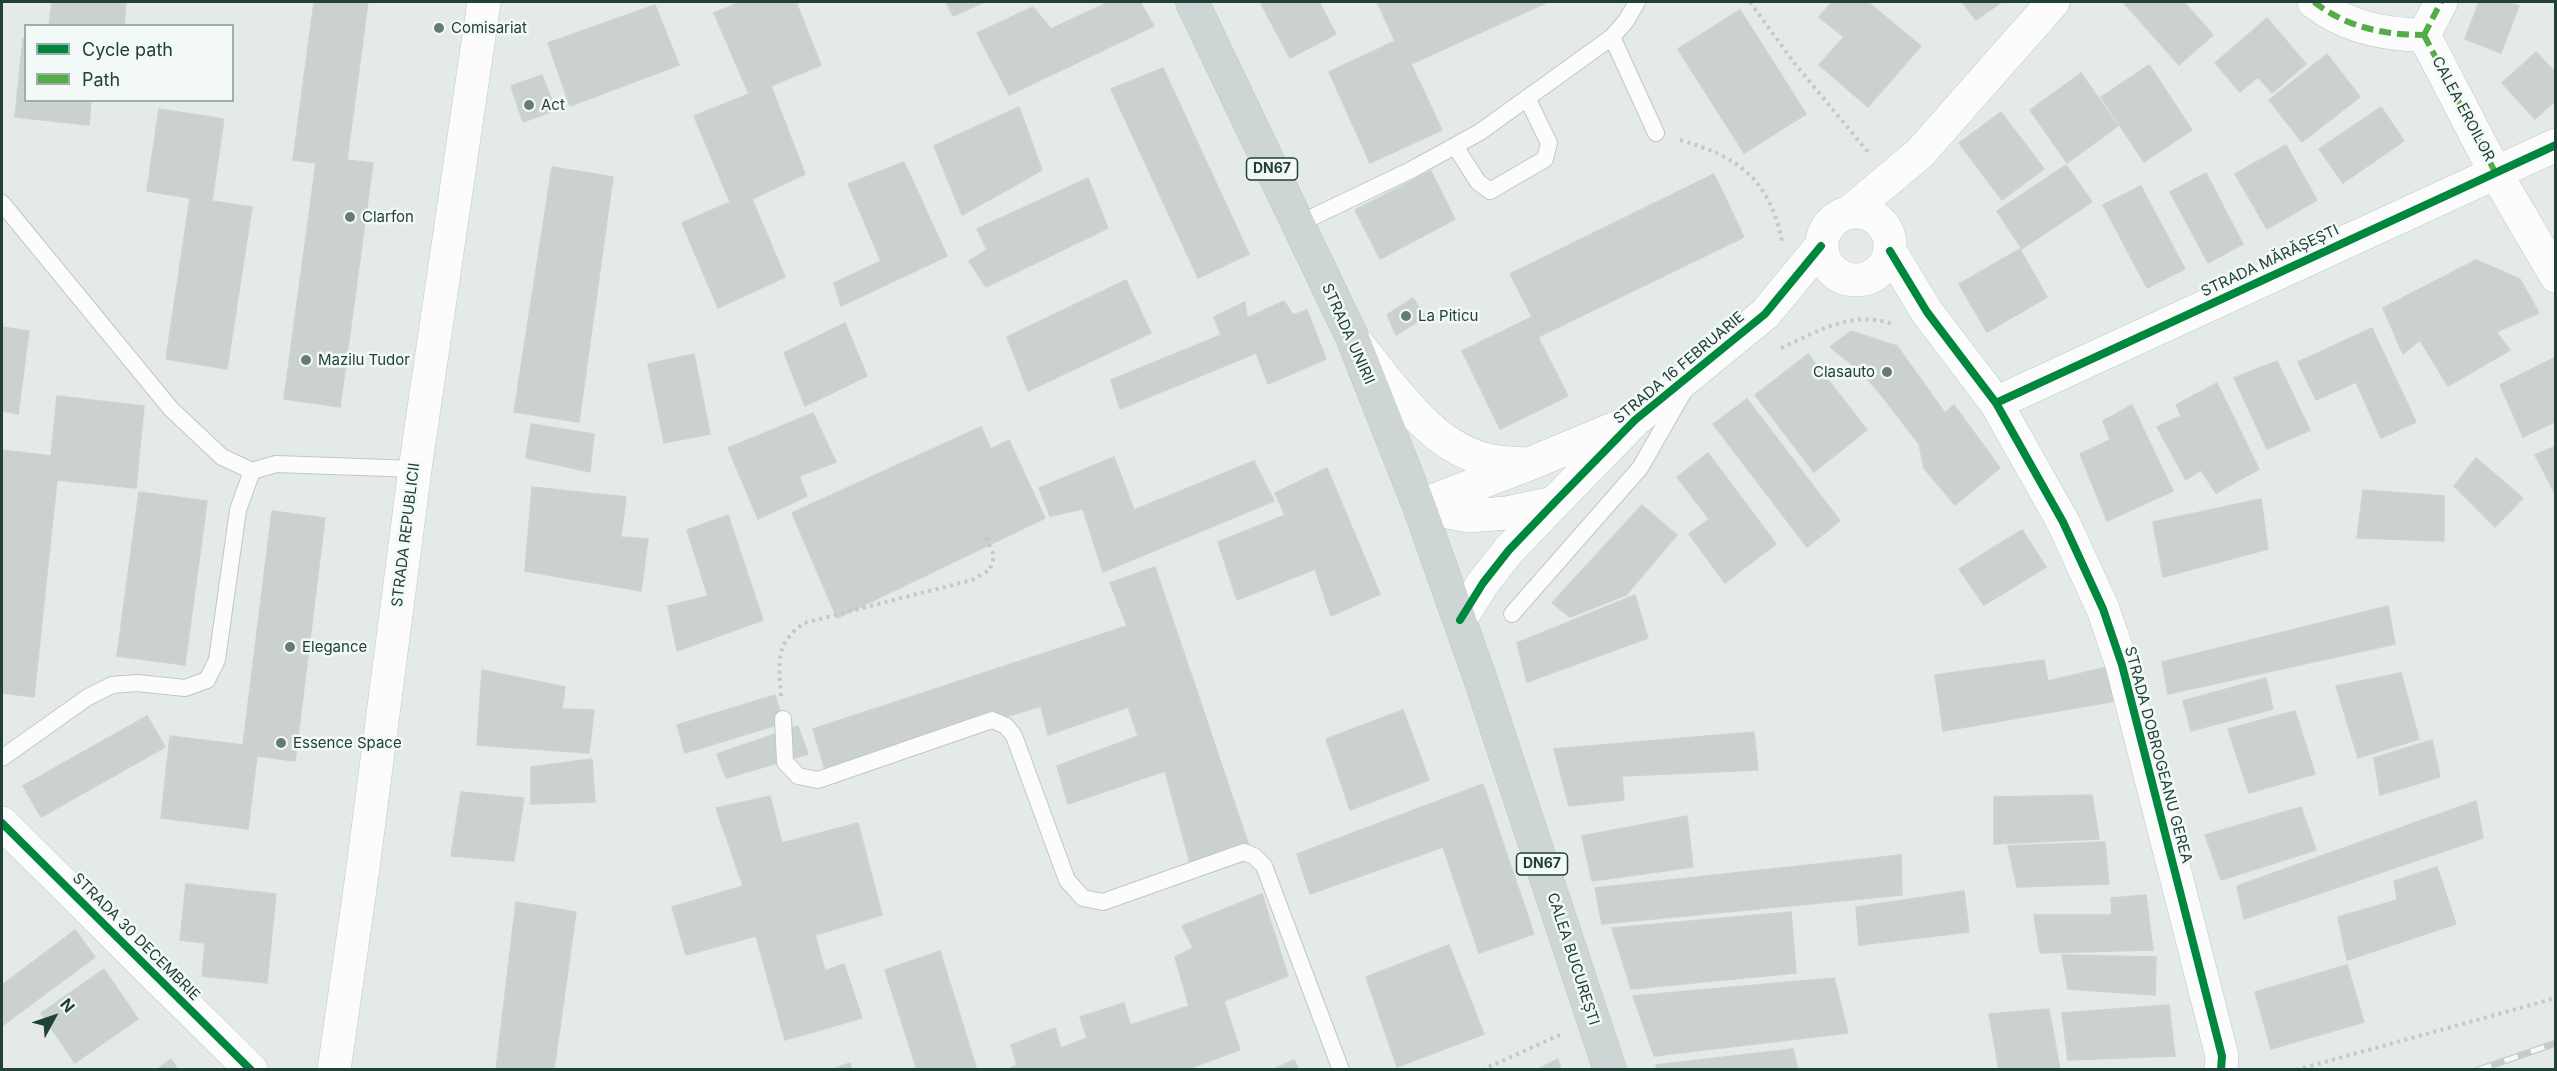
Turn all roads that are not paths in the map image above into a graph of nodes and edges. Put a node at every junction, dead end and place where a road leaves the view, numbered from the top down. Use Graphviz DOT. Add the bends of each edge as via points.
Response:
graph roads {
  1 [pos="484,2"];
  2 [pos="1192,2"];
  3 [pos="1637,2"];
  4 [pos="2053,2"];
  5 [pos="2314,2"];
  6 [pos="2441,2"];
  7 [pos="2424,35"];
  8 [pos="1612,37"];
  9 [pos="1527,98"];
  10 [pos="1656,133"];
  11 [pos="2556,145"];
  12 [pos="1455,146"];
  13 [pos="1920,153"];
  14 [pos="2495,172"];
  15 [pos="2,203"];
  16 [pos="1851,212"];
  17 [pos="1298,224"];
  18 [pos="1821,246"];
  19 [pos="1874,259"];
  20 [pos="2556,276"];
  21 [pos="1765,314"];
  22 [pos="1352,337"];
  23 [pos="1694,374"];
  24 [pos="1996,403"];
  25 [pos="1635,420"];
  26 [pos="1530,464"];
  27 [pos="415,469"];
  28 [pos="252,471"];
  29 [pos="1554,503"];
  30 [pos="1419,506"];
  31 [pos="1512,614"];
  32 [pos="1460,620"];
  33 [pos="1480,678"];
  34 [pos="783,719"];
  35 [pos="2,758"];
  36 [pos="2,823"];
  37 [pos="251,1070"];
  38 [pos="334,1070"];
  39 [pos="1341,1070"];
  40 [pos="1610,1070"];
  41 [pos="2221,1070"];
  1 -- 27 [label="street, STRADA REPUBLICII"];
  2 -- 17 [label="main road, STRADA UNIRII / DN67"];
  3 -- 8 [label="lane"];
  4 -- 13 [label="street"];
  5 -- 7 [label="street" via="2356,26 2399,35"];
  6 -- 7 [label="street"];
  7 -- 14 [label="street, CALEA EROILOR"];
  8 -- 9 [label="lane"];
  8 -- 10 [label="lane"];
  9 -- 12 [label="lane"];
  9 -- 12 [label="lane" via="1549,143 1545,159 1490,190 1478,182"];
  11 -- 14 [label="street, STRADA MĂRĂȘEȘTI"];
  12 -- 17 [label="lane"];
  13 -- 16 [label="street"];
  13 -- 19 [label="street"];
  14 -- 20 [label="street, CALEA EROILOR"];
  14 -- 24 [label="street, STRADA MĂRĂȘEȘTI"];
  15 -- 28 [label="lane" via="171,409 222,458"];
  16 -- 18 [label="street" via="1830,223"];
  16 -- 19 [label="street" via="1872,215"];
  17 -- 22 [label="main road, STRADA UNIRII / DN67"];
  18 -- 19 [label="street" via="1828,266"];
  18 -- 21 [label="street, STRADA 16 FEBRUARIE"];
  19 -- 21 [label="street, STRADA 16 FEBRUARIE"];
  19 -- 24 [label="street, STRADA DOBROGEANU GEREA" via="1927,312"];
  21 -- 23 [label="street, STRADA 16 FEBRUARIE"];
  22 -- 26 [label="street, STRADA 16 FEBRUARIE" via="1406,403 1447,440 1491,461"];
  22 -- 30 [label="main road, STRADA UNIRII / DN67"];
  23 -- 25 [label="street, STRADA 16 FEBRUARIE"];
  23 -- 31 [label="lane" via="1640,468"];
  24 -- 41 [label="street, STRADA DOBROGEANU GEREA" via="2063,522 2103,609 2222,1056"];
  25 -- 26 [label="street, STRADA 16 FEBRUARIE"];
  25 -- 29 [label="street, STRADA 16 FEBRUARIE"];
  26 -- 30 [label="street, STRADA 16 FEBRUARIE"];
  27 -- 28 [label="lane" via="276,464"];
  27 -- 38 [label="street, STRADA REPUBLICII"];
  28 -- 35 [label="lane" via="238,510 217,660 207,680 185,688 137,683 112,685 88,697"];
  29 -- 30 [label="street" via="1469,516"];
  29 -- 32 [label="street, STRADA 16 FEBRUARIE" via="1509,550"];
  30 -- 32 [label="main road, STRADA UNIRII / DN67"];
  32 -- 33 [label="main road, STRADA UNIRII / DN67"];
  33 -- 40 [label="main road, CALEA BUCUREȘTI / DN67"];
  34 -- 39 [label="lane" via="785,762 798,776 818,780 992,720 1006,726 1014,736 1067,880 1083,898 1102,902 1244,852 1254,856 1264,866"];
  36 -- 37 [label="street, STRADA 30 DECEMBRIE"];
}
